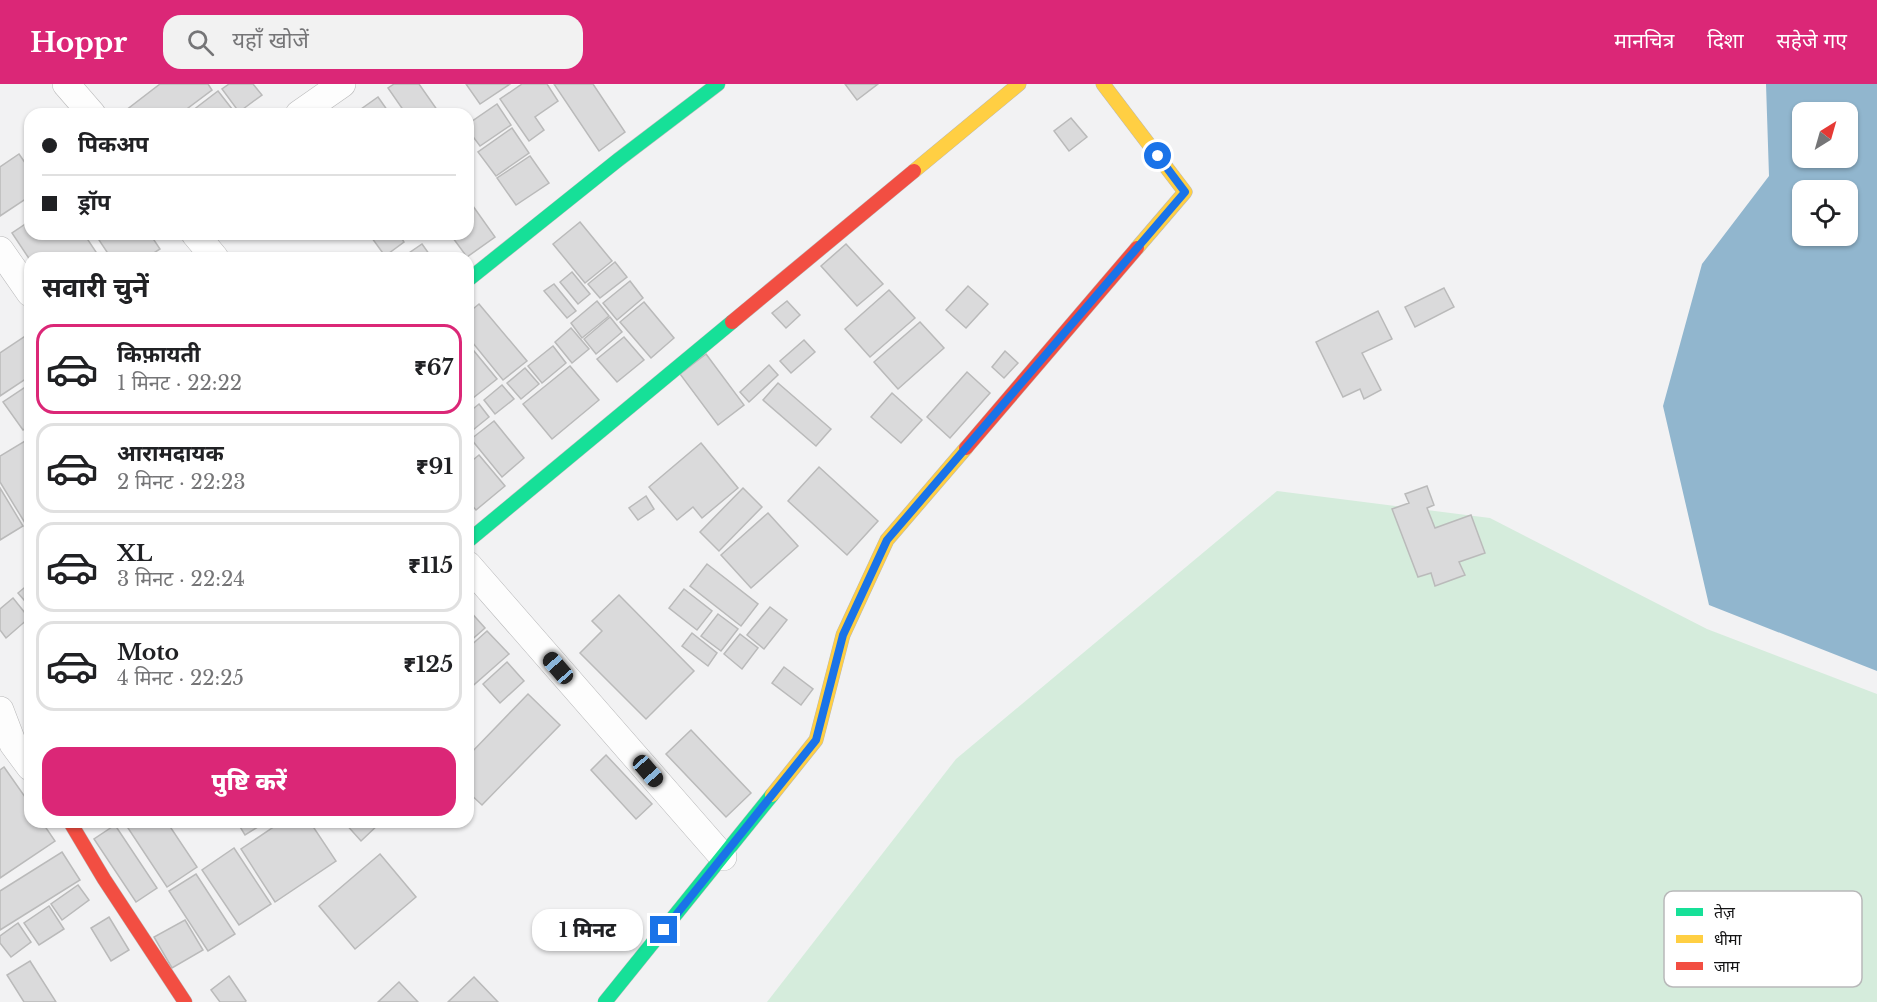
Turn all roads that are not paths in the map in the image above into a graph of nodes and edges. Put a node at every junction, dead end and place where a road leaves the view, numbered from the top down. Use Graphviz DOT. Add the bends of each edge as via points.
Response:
graph roads {
  1 [pos="66,84"];
  2 [pos="342,84"];
  3 [pos="718,84"];
  4 [pos="1019,84"];
  5 [pos="1103,84"];
  6 [pos="87,108"];
  7 [pos="308,108"];
  8 [pos="200,240"];
  9 [pos="0,250"];
  10 [pos="210,252"];
  11 [pos="474,275"];
  12 [pos="24,284"];
  13 [pos="474,536"];
  14 [pos="474,572"];
  15 [pos="0,710"];
  16 [pos="7,748"];
  17 [pos="24,762"];
  18 [pos="81,828"];
  19 [pos="723,857"];
  20 [pos="185,1002"];
  21 [pos="604,1002"];
  1 -- 6 [label="street"];
  2 -- 7 [label="street"];
  3 -- 11 [label="street"];
  4 -- 13 [label="street"];
  5 -- 19 [label="street" via="1185,192 887,540 843,635 816,740"];
  8 -- 10 [label="street"];
  9 -- 12 [label="street"];
  14 -- 19 [label="street"];
  15 -- 16 [label="street"];
  16 -- 17 [label="street"];
  18 -- 20 [label="street" via="104,879"];
  19 -- 21 [label="street"];
}
